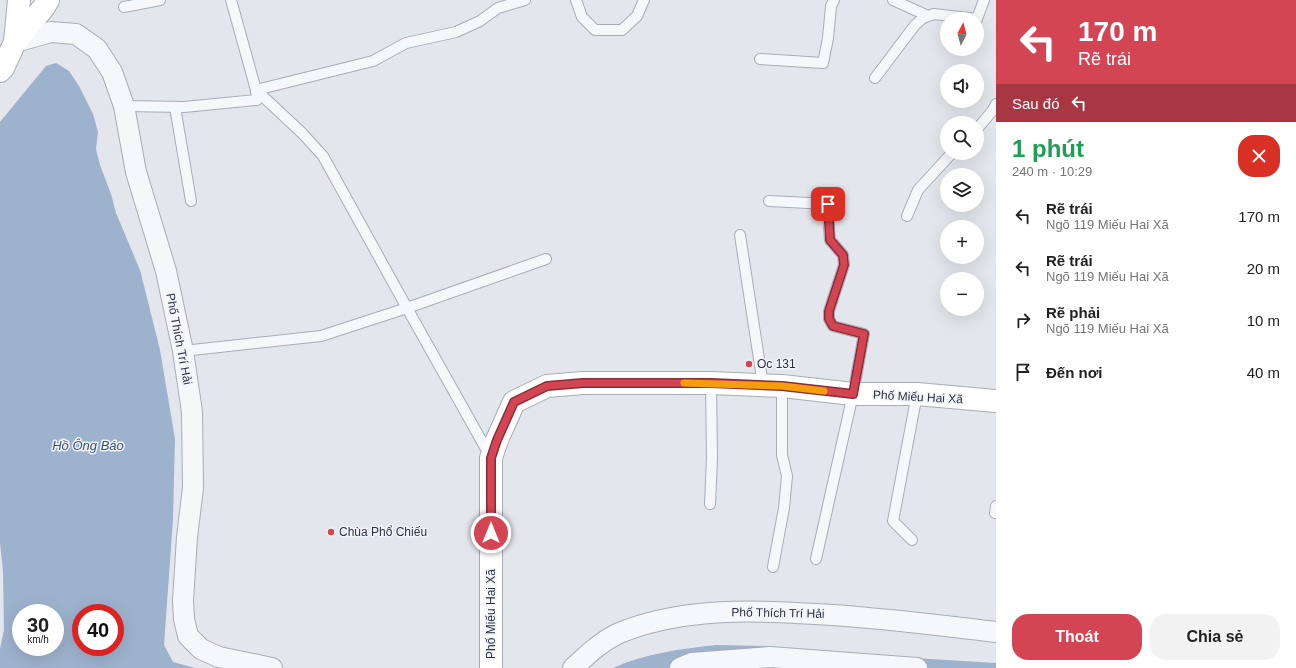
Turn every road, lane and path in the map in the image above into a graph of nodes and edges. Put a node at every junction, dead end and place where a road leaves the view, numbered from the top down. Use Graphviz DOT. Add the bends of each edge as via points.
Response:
graph roads {
  1 [pos="18,0"];
  2 [pos="48,0"];
  3 [pos="160,0"];
  4 [pos="231,0"];
  5 [pos="525,0"];
  6 [pos="576,0"];
  7 [pos="644,0"];
  8 [pos="834,0"];
  9 [pos="893,0"];
  10 [pos="984,0"];
  11 [pos="124,7"];
  12 [pos="928,16"];
  13 [pos="15,42"];
  14 [pos="760,59"];
  15 [pos="0,71"];
  16 [pos="875,78"];
  17 [pos="256,90"];
  18 [pos="996,104"];
  19 [pos="124,106"];
  20 [pos="175,107"];
  21 [pos="984,121"];
  22 [pos="946,160"];
  23 [pos="191,201"];
  24 [pos="769,201"];
  25 [pos="907,216"];
  26 [pos="740,235"];
  27 [pos="546,259"];
  28 [pos="407,308"];
  29 [pos="184,351"];
  30 [pos="711,383"];
  31 [pos="772,385"];
  32 [pos="853,394"];
  33 [pos="918,394"];
  34 [pos="996,402"];
  35 [pos="491,458"];
  36 [pos="710,504"];
  37 [pos="912,540"];
  38 [pos="816,559"];
  39 [pos="774,567"];
  40 [pos="996,632"];
  41 [pos="272,668"];
  42 [pos="491,668"];
  43 [pos="573,668"];
  44 [pos="680,668"];
  45 [pos="917,668"];
  1 -- 13 [label="street"];
  2 -- 13 [label="street"];
  3 -- 11 [label="lane"];
  4 -- 17 [label="lane"];
  5 -- 17 [label="lane" via="498,8 480,21 456,32 406,43 373,61"];
  6 -- 7 [label="lane" via="582,18 595,30 622,30 637,16"];
  8 -- 14 [label="lane" via="823,63"];
  9 -- 12 [label="lane"];
  10 -- 12 [label="lane" via="977,19 934,14"];
  12 -- 16 [label="lane" via="915,25"];
  13 -- 15 [label="street"];
  13 -- 19 [label="street, Phố Thích Trí Hải" via="52,32 76,34 97,49 112,72"];
  17 -- 20 [label="lane" via="257,100"];
  17 -- 28 [label="lane" via="324,156"];
  18 -- 21 [label="lane"];
  19 -- 20 [label="lane"];
  19 -- 29 [label="street, Phố Thích Trí Hải" via="136,172 166,271"];
  20 -- 23 [label="lane"];
  22 -- 25 [label="lane" via="918,190"];
  24 -- 32 [label="lane" via="828,204 830,240 843,255 844,265 829,311 829,319 833,326 864,334"];
  26 -- 31 [label="lane"];
  27 -- 28 [label="lane"];
  28 -- 29 [label="lane" via="321,336"];
  28 -- 35 [label="lane"];
  29 -- 41 [label="street, Phố Thích Trí Hải" via="192,412 193,488 183,600 188,636 200,648 219,657"];
  30 -- 31 [label="street, Phố Miếu Hai Xã"];
  30 -- 35 [label="street, Phố Miếu Hai Xã" via="583,383 547,386 514,402"];
  30 -- 36 [label="lane"];
  31 -- 32 [label="street, Phố Miếu Hai Xã"];
  31 -- 39 [label="lane" via="786,476 784,508"];
  32 -- 33 [label="street, Phố Miếu Hai Xã"];
  32 -- 38 [label="lane"];
  33 -- 34 [label="street, Phố Miếu Hai Xã"];
  33 -- 37 [label="lane" via="893,522"];
  35 -- 42 [label="street, Phố Miếu Hai Xã"];
  40 -- 43 [label="street, Phố Thích Trí Hải" via="871,617 770,611 709,613 666,618 626,630 596,646"];
  44 -- 45 [label="street" via="692,663 770,657"];
}
